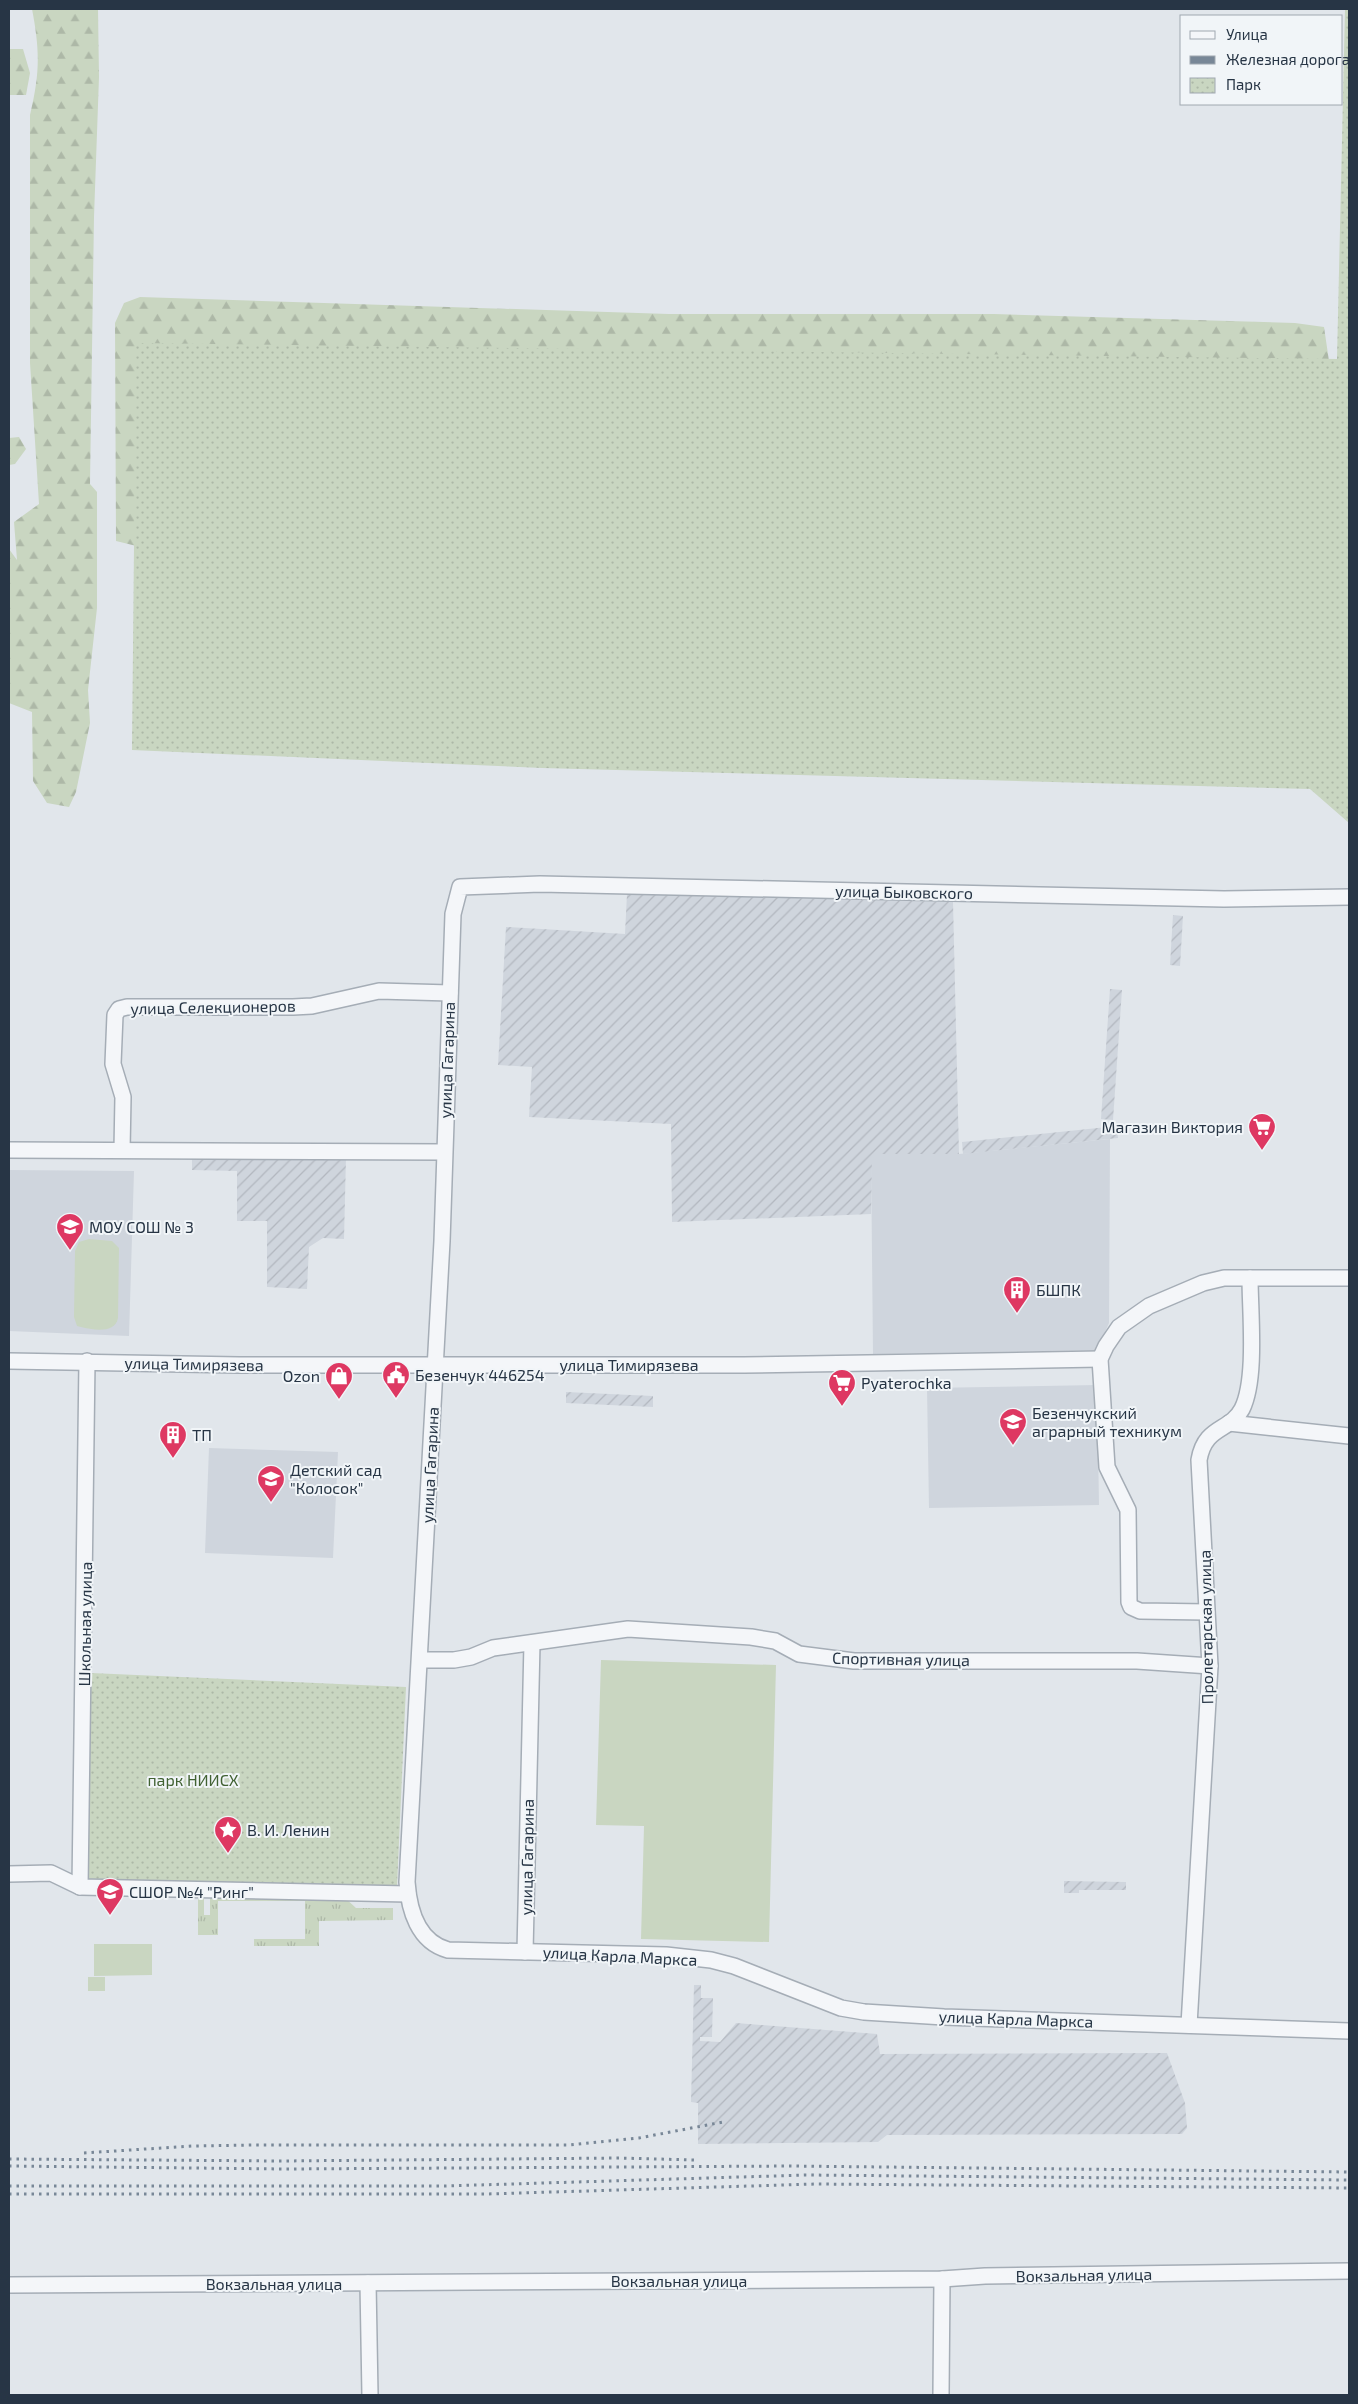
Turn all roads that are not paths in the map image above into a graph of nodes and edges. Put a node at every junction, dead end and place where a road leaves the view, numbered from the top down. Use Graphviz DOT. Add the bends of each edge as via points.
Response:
graph roads {
  1 [pos="460,887"];
  2 [pos="1349,897"];
  3 [pos="450,992"];
  4 [pos="9,1150"];
  5 [pos="122,1150"];
  6 [pos="444,1152"];
  7 [pos="1250,1278"];
  8 [pos="1349,1278"];
  9 [pos="1100,1359"];
  10 [pos="9,1361"];
  11 [pos="87,1361"];
  12 [pos="436,1365"];
  13 [pos="1229,1423"];
  14 [pos="1349,1436"];
  15 [pos="1207,1612"];
  16 [pos="532,1643"];
  17 [pos="420,1660"];
  18 [pos="1210,1666"];
  19 [pos="9,1874"];
  20 [pos="80,1887"];
  21 [pos="408,1894"];
  22 [pos="525,1952"];
  23 [pos="1189,2025"];
  24 [pos="1349,2031"];
  25 [pos="1349,2271"];
  26 [pos="942,2279"];
  27 [pos="368,2283"];
  28 [pos="9,2285"];
  29 [pos="370,2395"];
  30 [pos="941,2395"];
  1 -- 2 [label="street, улица Быковского" via="540,884 1224,899"];
  1 -- 3 [label="street, улица Гагарина" via="453,914"];
  3 -- 5 [label="street, улица Селекционеров" via="379,991 312,1006 127,1007 119,1010 115,1015 113,1064 123,1097"];
  3 -- 6 [label="street, улица Гагарина"];
  4 -- 5 [label="street"];
  5 -- 6 [label="street"];
  6 -- 12 [label="street, улица Гагарина"];
  7 -- 8 [label="street"];
  7 -- 9 [label="street" via="1224,1278 1203,1283 1149,1306 1119,1327"];
  7 -- 13 [label="street, Пролетарская улица" via="1248,1387 1241,1411"];
  9 -- 12 [label="street, улица Тимирязева" via="867,1365"];
  9 -- 15 [label="street" via="1108,1474 1128,1510 1129,1602 1140,1610"];
  10 -- 11 [label="street, улица Тимирязева"];
  11 -- 12 [label="street, улица Тимирязева"];
  11 -- 20 [label="street, Школьная улица"];
  12 -- 17 [label="street, улица Гагарина"];
  13 -- 14 [label="street"];
  13 -- 15 [label="street, Пролетарская улица" via="1210,1435 1200,1460"];
  15 -- 18 [label="street, Пролетарская улица"];
  16 -- 17 [label="street, Спортивная улица" via="493,1648 454,1660"];
  16 -- 18 [label="street, Спортивная улица" via="628,1629 751,1637 775,1641 799,1654 854,1661 1136,1660"];
  16 -- 22 [label="street, улица Гагарина"];
  17 -- 21 [label="street, улица Гагарина"];
  18 -- 23 [label="street, Пролетарская улица"];
  19 -- 20 [label="street" via="50,1873"];
  20 -- 21 [label="street"];
  21 -- 22 [label="street, улица Карла Маркса" via="417,1924 440,1948"];
  22 -- 23 [label="street, улица Карла Маркса" via="666,1955 711,1960 841,2008 864,2012 944,2018"];
  23 -- 24 [label="street, улица Карла Маркса"];
  25 -- 26 [label="street, Вокзальная улица"];
  26 -- 27 [label="street, Вокзальная улица"];
  26 -- 30 [label="street"];
  27 -- 28 [label="street, Вокзальная улица"];
  27 -- 29 [label="street"];
}
